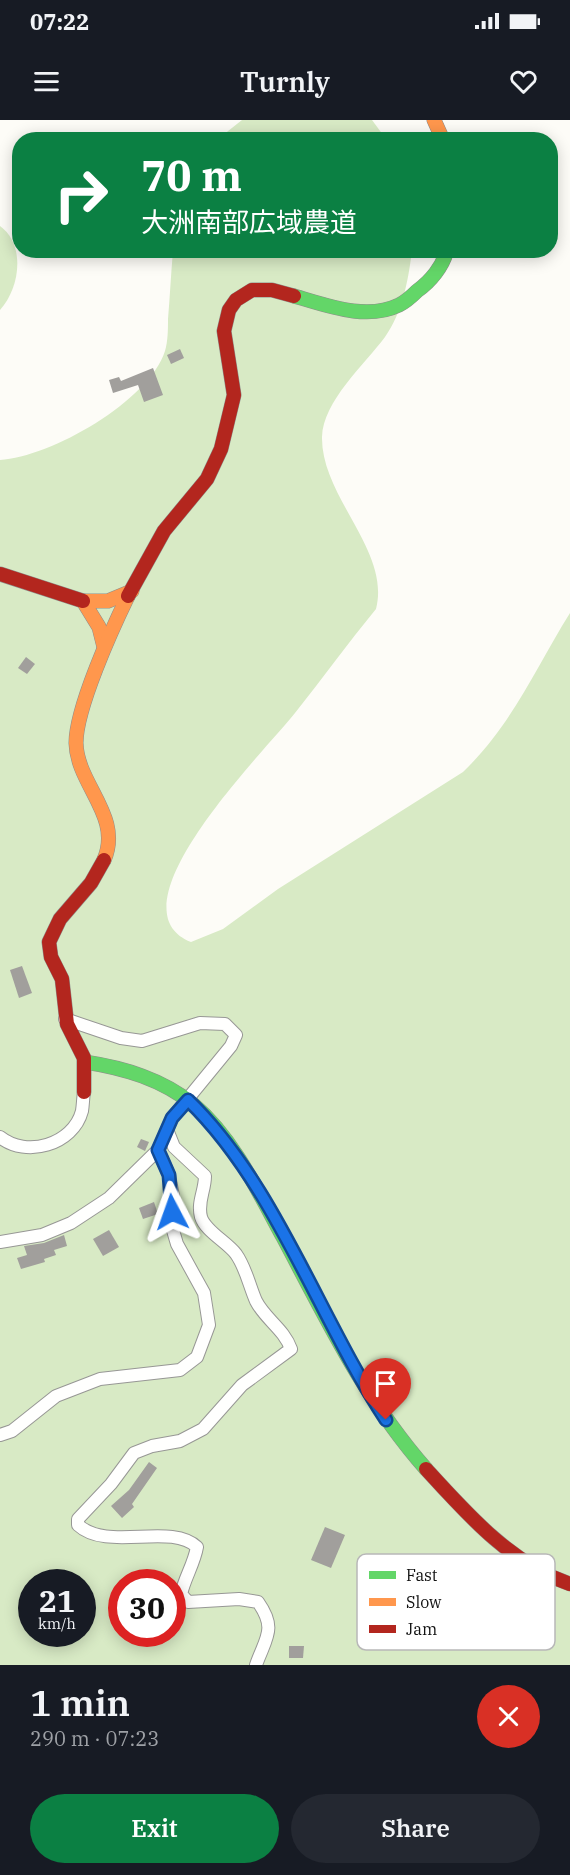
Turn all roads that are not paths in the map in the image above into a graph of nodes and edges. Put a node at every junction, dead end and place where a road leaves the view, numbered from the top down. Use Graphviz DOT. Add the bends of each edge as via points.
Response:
graph roads {
  1 [pos="443,258"];
  2 [pos="0,574"];
  3 [pos="132,591"];
  4 [pos="83,601"];
  5 [pos="104,647"];
  6 [pos="65,1019"];
  7 [pos="85,1062"];
  8 [pos="84,1092"];
  9 [pos="188,1100"];
  10 [pos="168,1132"];
  11 [pos="0,1137"];
  12 [pos="158,1150"];
  13 [pos="0,1242"];
  14 [pos="0,1435"];
  15 [pos="517,1554"];
  16 [pos="555,1576"];
  17 [pos="570,1584"];
  18 [pos="256,1665"];
  1 -- 3 [label="street" via="418,293 399,307 382,313 365,314 271,290 254,289 238,297 224,326 234,386 229,423 202,486 161,536"];
  2 -- 4 [label="street"];
  3 -- 4 [label="street" via="101,604"];
  3 -- 5 [label="street"];
  4 -- 5 [label="street" via="93,614"];
  5 -- 6 [label="street" via="76,746 79,765 108,823 109,842 105,862 92,884 53,929 49,942 62,980"];
  6 -- 7 [label="street"];
  6 -- 9 [label="street" via="142,1041 200,1023 225,1024 236,1035 231,1047"];
  7 -- 8 [label="street"];
  7 -- 9 [label="street" via="125,1068"];
  8 -- 11 [label="street" via="82,1112 63,1138 28,1148 10,1145"];
  9 -- 10 [label="street" via="172,1118"];
  9 -- 15 [label="street" via="230,1148 267,1206 359,1378 386,1420 441,1487"];
  10 -- 12 [label="street"];
  10 -- 18 [label="street" via="174,1147 205,1176 199,1203 202,1220 235,1253 257,1302 286,1335 291,1349 242,1385 203,1429 180,1441 134,1453 78,1519 78,1525 85,1532 116,1537 192,1542 197,1547 194,1562 185,1576 181,1594 188,1602 258,1602 269,1618 269,1628"];
  12 -- 13 [label="street" via="109,1198 70,1223 42,1235"];
  12 -- 14 [label="street" via="169,1175 172,1227 177,1244 204,1293 209,1324 197,1357 180,1370 100,1379 56,1396 12,1431"];
  16 -- 17 [label="street"];
}
